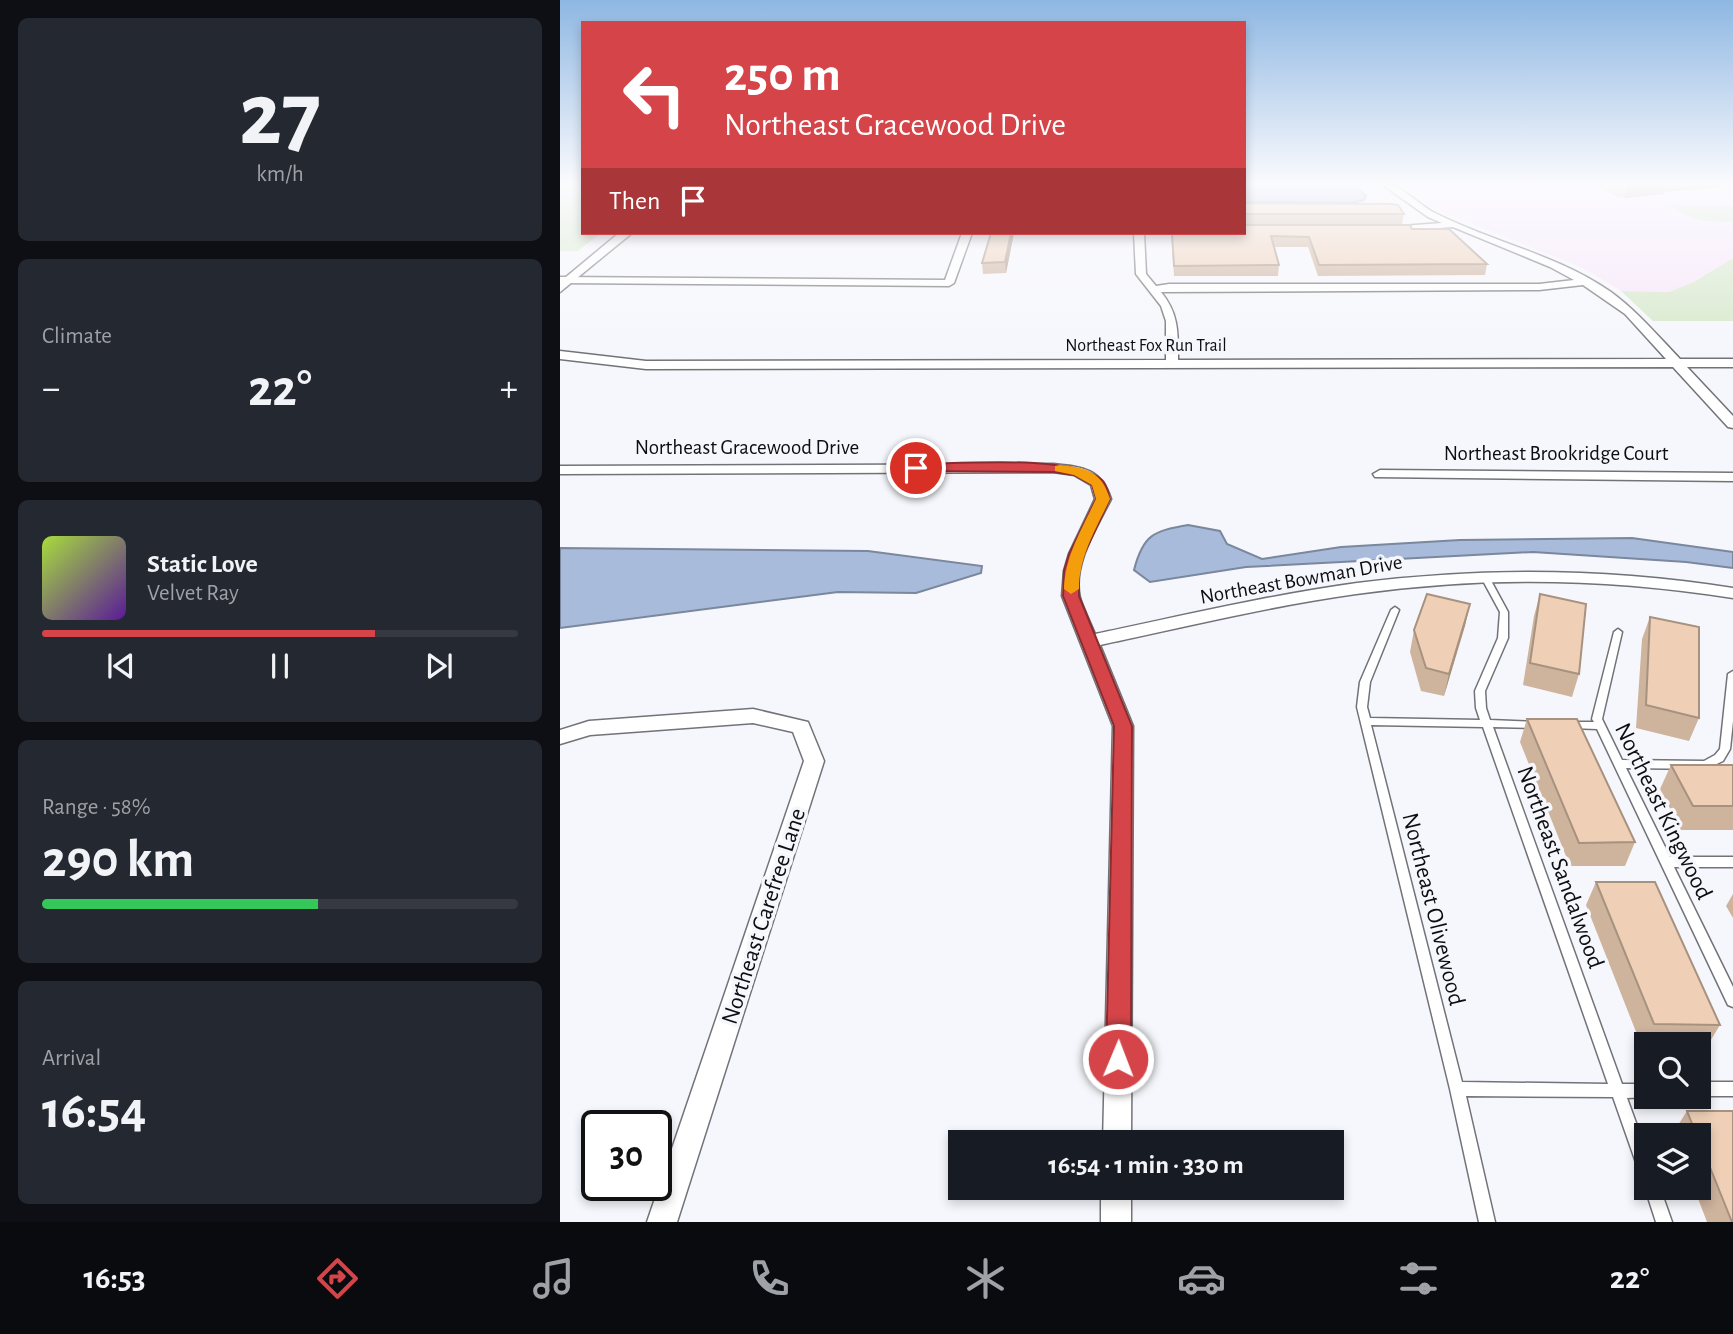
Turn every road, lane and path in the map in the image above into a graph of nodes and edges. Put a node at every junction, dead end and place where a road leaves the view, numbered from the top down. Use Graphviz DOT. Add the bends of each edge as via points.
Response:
graph roads {
  1 [pos="617,240"];
  2 [pos="964,240"];
  3 [pos="1139,240"];
  4 [pos="1490,240"];
  5 [pos="1586,282"];
  6 [pos="563,283"];
  7 [pos="1153,290"];
  8 [pos="560,355"];
  9 [pos="1172,362"];
  10 [pos="1676,363"];
  11 [pos="1733,363"];
  12 [pos="1733,424"];
  13 [pos="560,470"];
  14 [pos="1380,474"];
  15 [pos="1733,477"];
  16 [pos="1485,578"];
  17 [pos="1733,593"];
  18 [pos="1395,610"];
  19 [pos="1618,632"];
  20 [pos="1088,641"];
  21 [pos="1733,674"];
  22 [pos="1366,721"];
  23 [pos="1486,724"];
  24 [pos="1549,725"];
  25 [pos="1562,725"];
  26 [pos="1600,726"];
  27 [pos="560,737"];
  28 [pos="1618,764"];
  29 [pos="1665,862"];
  30 [pos="1733,862"];
  31 [pos="1733,1001"];
  32 [pos="1457,1088"];
  33 [pos="1733,1089"];
  34 [pos="1711,1090"];
  35 [pos="1634,1091"];
  36 [pos="1617,1092"];
  37 [pos="1117,1130"];
  38 [pos="1634,1138"];
  39 [pos="1116,1200"];
  40 [pos="1656,1200"];
  41 [pos="662,1222"];
  42 [pos="1116,1222"];
  43 [pos="1488,1222"];
  44 [pos="1664,1222"];
  1 -- 6 [label="street"];
  2 -- 6 [label="street" via="949,283"];
  3 -- 7 [label="street" via="1141,274"];
  4 -- 5 [label="street"];
  5 -- 7 [label="street" via="1539,287"];
  5 -- 10 [label="street" via="1618,303"];
  7 -- 9 [label="street" via="1172,321"];
  8 -- 9 [label="street, Northeast Fox Run Trail" via="646,365"];
  9 -- 10 [label="street, Northeast Fox Run Trail"];
  10 -- 11 [label="street, Northeast Fox Run Trail"];
  10 -- 12 [label="street"];
  13 -- 20 [label="street, Northeast Gracewood Drive" via="1078,471 1098,483 1103,499 1072,571 1071,596"];
  14 -- 15 [label="street, Northeast Brookridge Court"];
  16 -- 17 [label="street, Northeast Bowman Drive" via="1578,577"];
  16 -- 20 [label="street, Northeast Bowman Drive" via="1335,592"];
  16 -- 23 [label="lane, Northeast Sandalwood" via="1504,612 1503,638 1480,691"];
  18 -- 22 [label="lane, Northeast Olivewood" via="1365,682 1362,707"];
  19 -- 26 [label="lane, Northeast Kingwood" via="1597,719"];
  20 -- 37 [label="street" via="1123,726"];
  21 -- 28 [label="lane" via="1725,749 1719,758 1706,765"];
  22 -- 23 [label="lane"];
  22 -- 32 [label="lane, Northeast Olivewood"];
  23 -- 24 [label="lane"];
  23 -- 36 [label="lane, Northeast Sandalwood"];
  25 -- 26 [label="lane"];
  26 -- 28 [label="lane, Northeast Kingwood"];
  27 -- 41 [label="street, Northeast Carefree Lane" via="589,728 753,716 801,727 814,761"];
  28 -- 29 [label="lane, Northeast Kingwood"];
  29 -- 30 [label="lane"];
  29 -- 31 [label="lane, Northeast Kingwood"];
  32 -- 36 [label="lane"];
  32 -- 43 [label="lane, Northeast Olivewood"];
  33 -- 34 [label="lane"];
  35 -- 36 [label="lane"];
  36 -- 38 [label="lane, Northeast Sandalwood"];
  39 -- 42 [label="street"];
  40 -- 44 [label="lane"];
}
